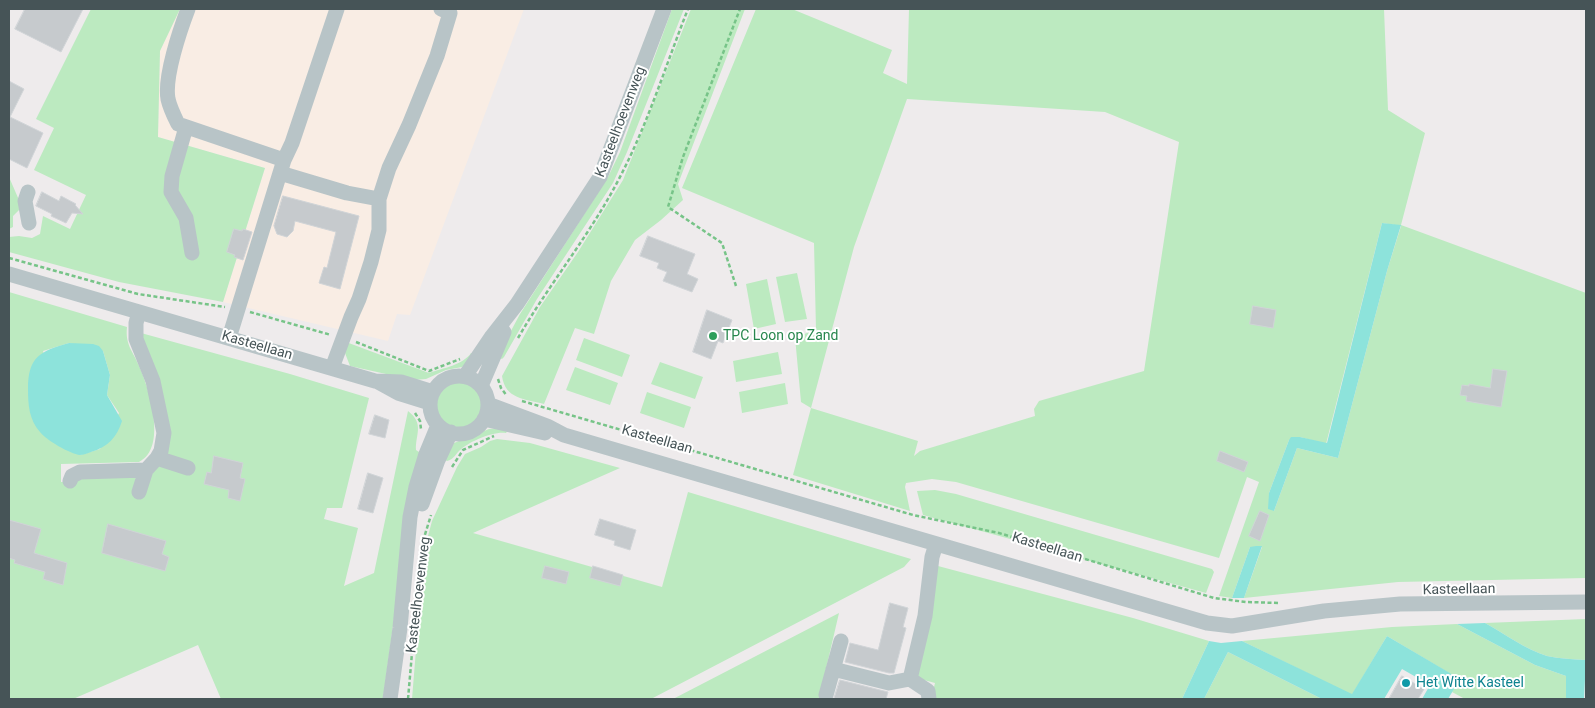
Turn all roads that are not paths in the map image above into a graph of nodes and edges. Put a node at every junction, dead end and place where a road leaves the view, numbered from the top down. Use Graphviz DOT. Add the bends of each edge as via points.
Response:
graph roads {
  1 [pos="188,9"];
  2 [pos="337,9"];
  3 [pos="441,9"];
  4 [pos="664,9"];
  5 [pos="186,127"];
  6 [pos="282,167"];
  7 [pos="28,192"];
  8 [pos="379,199"];
  9 [pos="29,223"];
  10 [pos="192,253"];
  11 [pos="9,274"];
  12 [pos="139,312"];
  13 [pos="229,338"];
  14 [pos="492,358"];
  15 [pos="332,368"];
  16 [pos="465,376"];
  17 [pos="481,386"];
  18 [pos="431,397"];
  19 [pos="486,412"];
  20 [pos="444,428"];
  21 [pos="157,458"];
  22 [pos="188,468"];
  23 [pos="146,470"];
  24 [pos="70,481"];
  25 [pos="139,492"];
  26 [pos="936,544"];
  27 [pos="407,548"];
  28 [pos="1586,602"];
  29 [pos="841,641"];
  30 [pos="833,669"];
  31 [pos="910,679"];
  32 [pos="826,695"];
  33 [pos="390,699"];
  34 [pos="929,699"];
  1 -- 5 [label="street" via="176,44 168,97 178,124"];
  2 -- 6 [label="street"];
  3 -- 8 [label="street" via="450,13 436,56"];
  4 -- 14 [label="street, Kasteelhoevenweg" via="600,177 517,304"];
  5 -- 6 [label="street"];
  5 -- 10 [label="street" via="172,176 171,192 186,218"];
  6 -- 8 [label="street" via="347,193"];
  6 -- 13 [label="street"];
  7 -- 9 [label="street" via="25,200"];
  8 -- 15 [label="street" via="379,230 371,262"];
  11 -- 12 [label="street, Kasteellaan"];
  12 -- 13 [label="street, Kasteellaan"];
  12 -- 21 [label="street" via="136,339 153,381 164,433"];
  13 -- 15 [label="street, Kasteellaan"];
  14 -- 16 [label="street, Kasteelhoevenweg"];
  14 -- 17 [label="street, Kasteelhoevenweg"];
  15 -- 18 [label="street, Kasteellaan" via="375,381 398,393"];
  16 -- 17 [label="street"];
  16 -- 18 [label="street" via="446,378"];
  17 -- 19 [label="street"];
  18 -- 20 [label="street" via="432,414"];
  19 -- 20 [label="street" via="477,427 467,432"];
  19 -- 26 [label="street, Kasteellaan" via="513,427 564,434"];
  20 -- 27 [label="street, Kasteelhoevenweg" via="426,454 416,487"];
  20 -- 27 [label="street, Kasteelhoevenweg" via="445,463 427,489"];
  21 -- 22 [label="street"];
  21 -- 23 [label="street"];
  23 -- 24 [label="street" via="80,472"];
  23 -- 25 [label="street"];
  26 -- 28 [label="street, Kasteellaan" via="1219,625 1246,624 1324,610 1380,606"];
  26 -- 31 [label="street"];
  27 -- 33 [label="street, Kasteelhoevenweg"];
  29 -- 30 [label="street"];
  30 -- 31 [label="street" via="889,683"];
  30 -- 32 [label="street"];
  31 -- 34 [label="street" via="928,691"];
}
